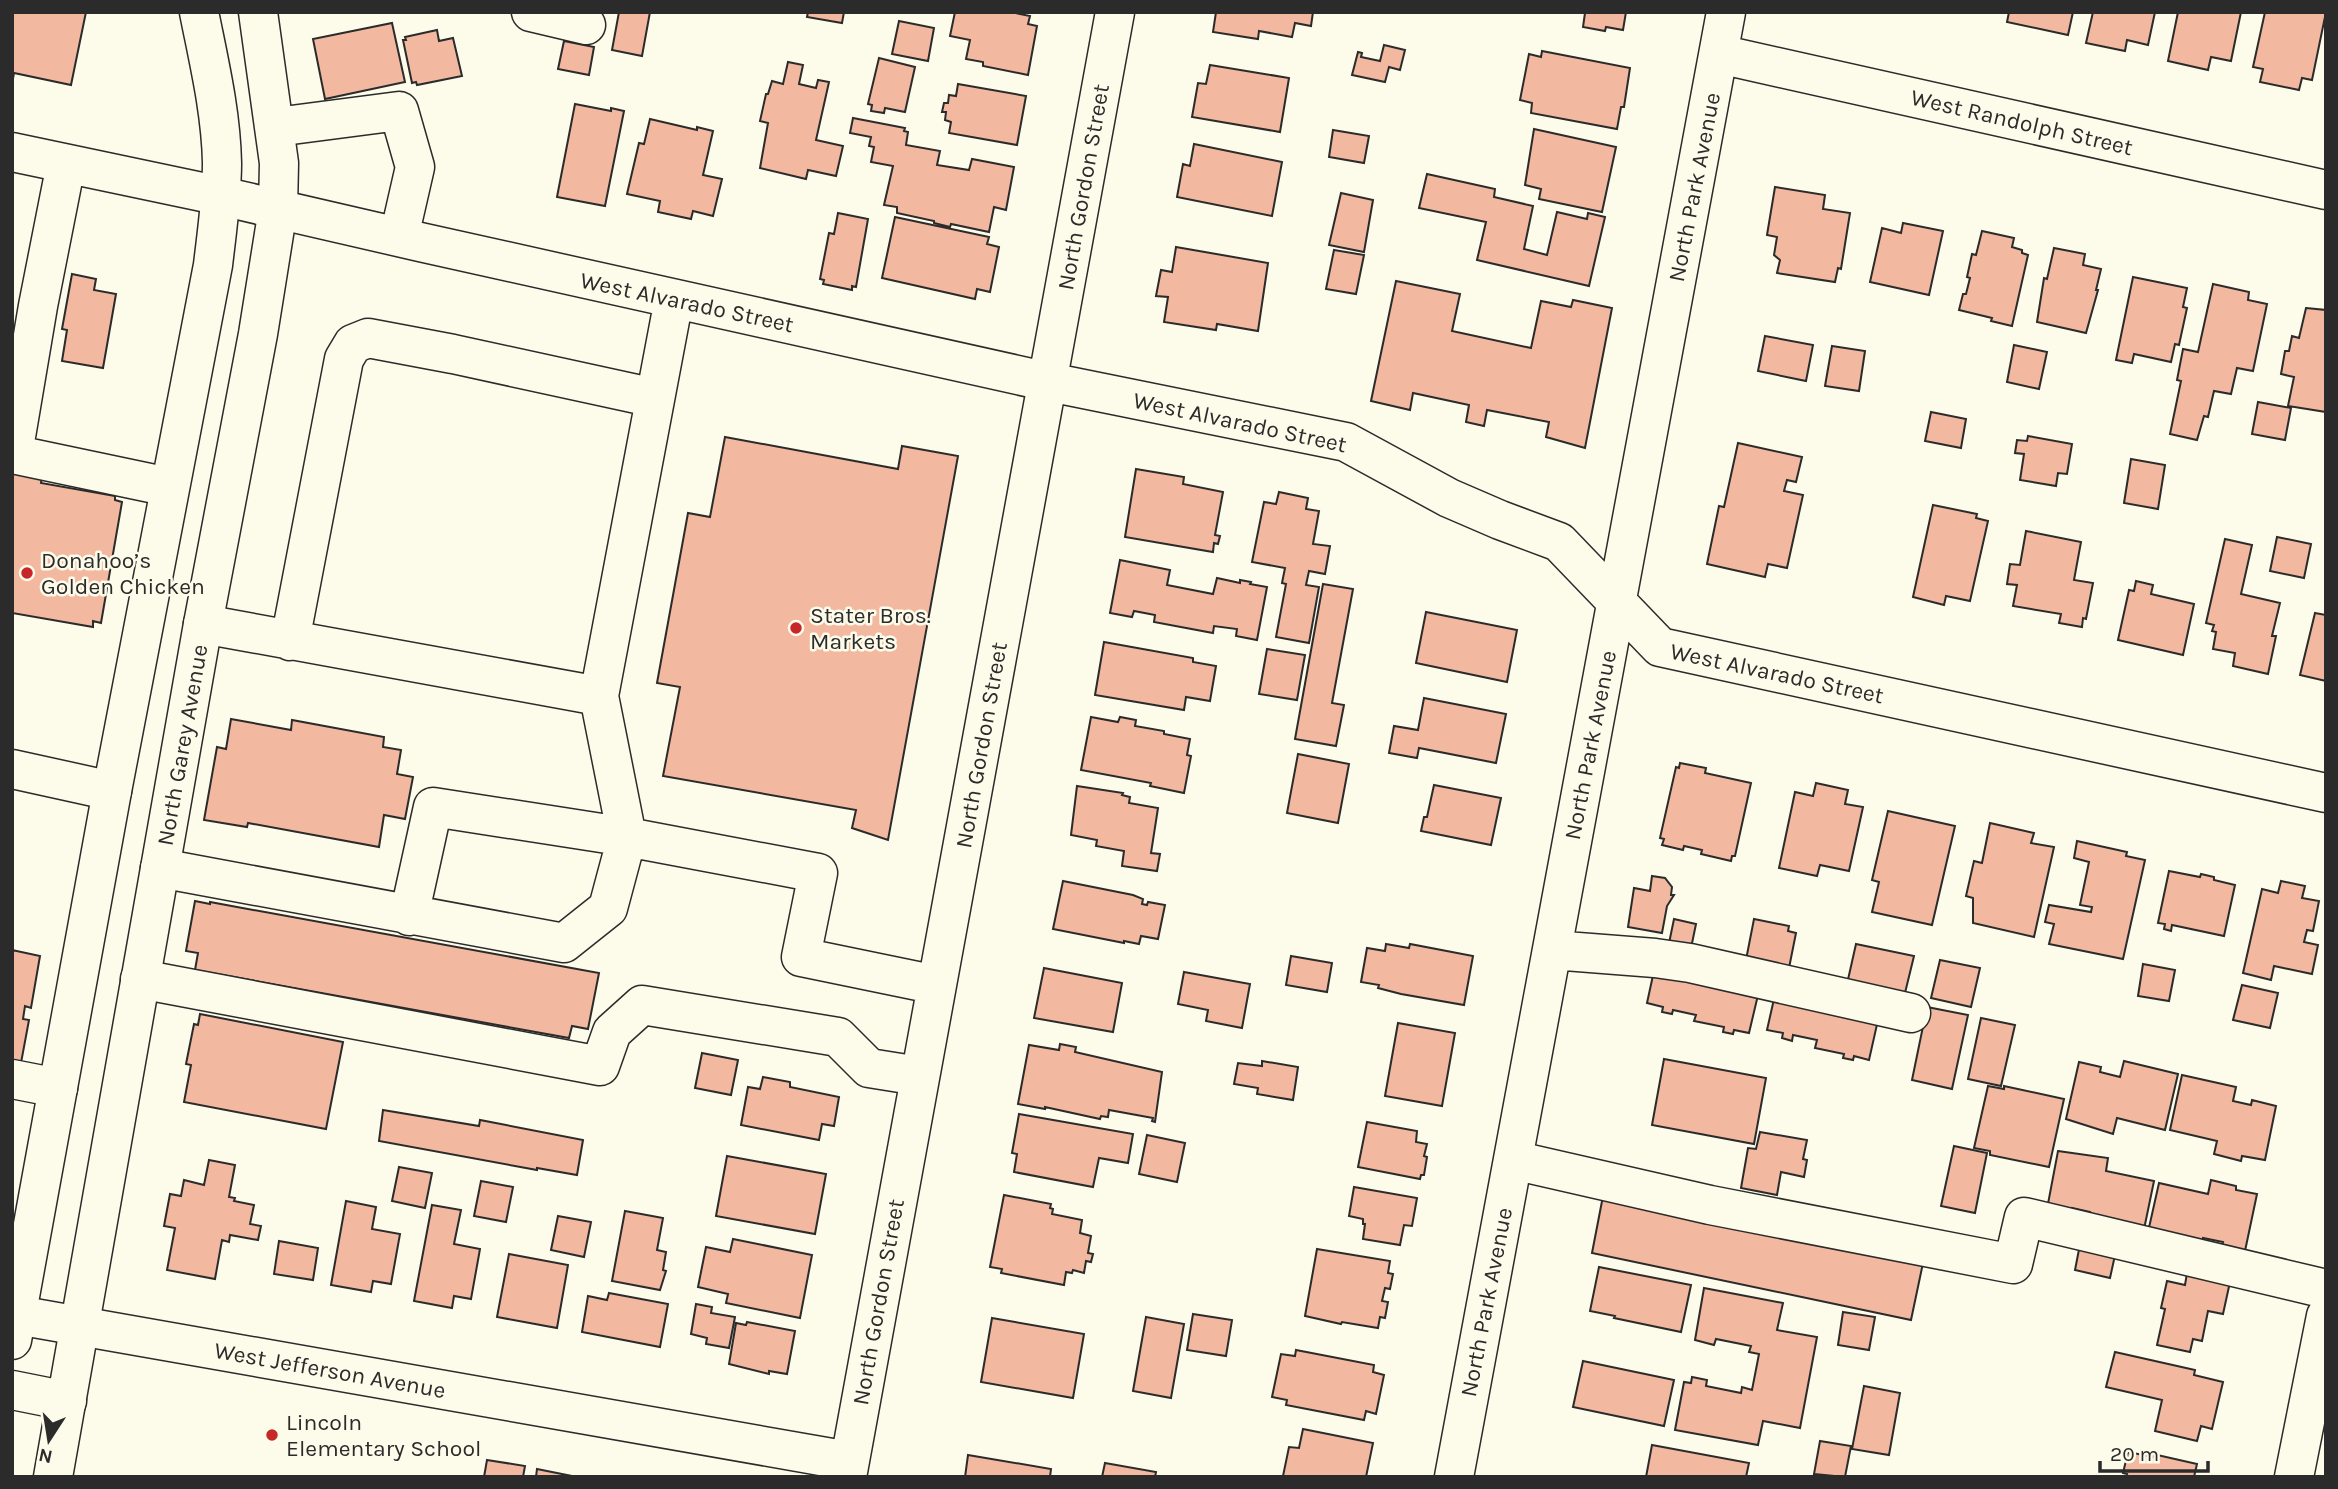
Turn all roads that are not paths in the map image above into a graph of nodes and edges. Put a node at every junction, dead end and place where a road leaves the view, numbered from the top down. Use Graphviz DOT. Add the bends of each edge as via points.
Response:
graph roads {
  1 [pos="199,12"];
  2 [pos="258,12"];
  3 [pos="531,12"];
  4 [pos="1115,12"];
  5 [pos="1726,12"];
  6 [pos="586,25"];
  7 [pos="1718,54"];
  8 [pos="276,127"];
  9 [pos="12,152"];
  10 [pos="66,163"];
  11 [pos="2326,190"];
  12 [pos="221,196"];
  13 [pos="278,209"];
  14 [pos="399,237"];
  15 [pos="674,299"];
  16 [pos="1049,382"];
  17 [pos="655,398"];
  18 [pos="13,454"];
  19 [pos="169,487"];
  20 [pos="1617,602"];
  21 [pos="203,624"];
  22 [pos="290,642"];
  23 [pos="599,696"];
  24 [pos="12,769"];
  25 [pos="112,790"];
  26 [pos="2326,793"];
  27 [pos="627,837"];
  28 [pos="160,869"];
  29 [pos="410,916"];
  30 [pos="1552,950"];
  31 [pos="140,979"];
  32 [pos="937,985"];
  33 [pos="1911,1013"];
  34 [pos="919,1076"];
  35 [pos="12,1079"];
  36 [pos="58,1088"];
  37 [pos="1513,1160"];
  38 [pos="2326,1289"];
  39 [pos="2325,1324"];
  40 [pos="14,1327"];
  41 [pos="81,1327"];
  42 [pos="12,1390"];
  43 [pos="67,1401"];
  44 [pos="848,1469"];
  45 [pos="53,1477"];
  46 [pos="1454,1477"];
  47 [pos="2294,1477"];
  1 -- 12 [label="street" via="216,98"];
  2 -- 8 [label="street, North Garey Avenue"];
  3 -- 6 [label="street"];
  4 -- 16 [label="street, North Gordon Street"];
  5 -- 7 [label="street, North Park Avenue"];
  7 -- 11 [label="street, West Randolph Street"];
  7 -- 20 [label="street, North Park Avenue"];
  8 -- 13 [label="street, North Garey Avenue"];
  8 -- 14 [label="street" via="399,111 415,167"];
  9 -- 10 [label="street, West Alvarado Street"];
  10 -- 12 [label="street, West Alvarado Street"];
  10 -- 18 [label="street"];
  12 -- 13 [label="street, West Alvarado Street"];
  12 -- 19 [label="street" via="213,265"];
  13 -- 14 [label="street, West Alvarado Street"];
  13 -- 21 [label="street, North Garey Avenue"];
  14 -- 15 [label="street, West Alvarado Street"];
  15 -- 16 [label="street, West Alvarado Street"];
  15 -- 17 [label="street"];
  16 -- 20 [label="street, West Alvarado Street" via="1346,442 1449,498 1559,542"];
  16 -- 32 [label="street, North Gordon Street"];
  17 -- 22 [label="street" via="368,338 353,344 344,359"];
  17 -- 23 [label="street"];
  18 -- 19 [label="street"];
  19 -- 25 [label="street"];
  20 -- 26 [label="street, West Alvarado Street" via="1660,648"];
  20 -- 30 [label="street, North Park Avenue"];
  21 -- 22 [label="street"];
  21 -- 28 [label="street, North Garey Avenue"];
  22 -- 23 [label="street"];
  23 -- 27 [label="street"];
  24 -- 25 [label="street"];
  25 -- 36 [label="street"];
  27 -- 29 [label="street" via="608,908 564,943"];
  27 -- 29 [label="street" via="433,807"];
  27 -- 32 [label="street" via="818,873 802,957"];
  28 -- 29 [label="street"];
  28 -- 31 [label="street, North Garey Avenue"];
  30 -- 33 [label="street" via="1690,963"];
  30 -- 37 [label="street, North Park Avenue"];
  31 -- 34 [label="street" via="600,1066 612,1032 642,1005 838,1037 869,1068"];
  31 -- 41 [label="street, North Garey Avenue"];
  32 -- 34 [label="street, North Gordon Street"];
  34 -- 44 [label="street, North Gordon Street"];
  35 -- 36 [label="street"];
  36 -- 40 [label="street"];
  37 -- 38 [label="street" via="1710,1205 2014,1264 2024,1217"];
  37 -- 46 [label="street, North Park Avenue"];
  39 -- 47 [label="street"];
  40 -- 41 [label="street, West Jefferson Avenue"];
  41 -- 43 [label="street, North Garey Avenue"];
  41 -- 44 [label="street, West Jefferson Avenue"];
  42 -- 43 [label="street"];
  43 -- 45 [label="street, North Garey Avenue"];
}
